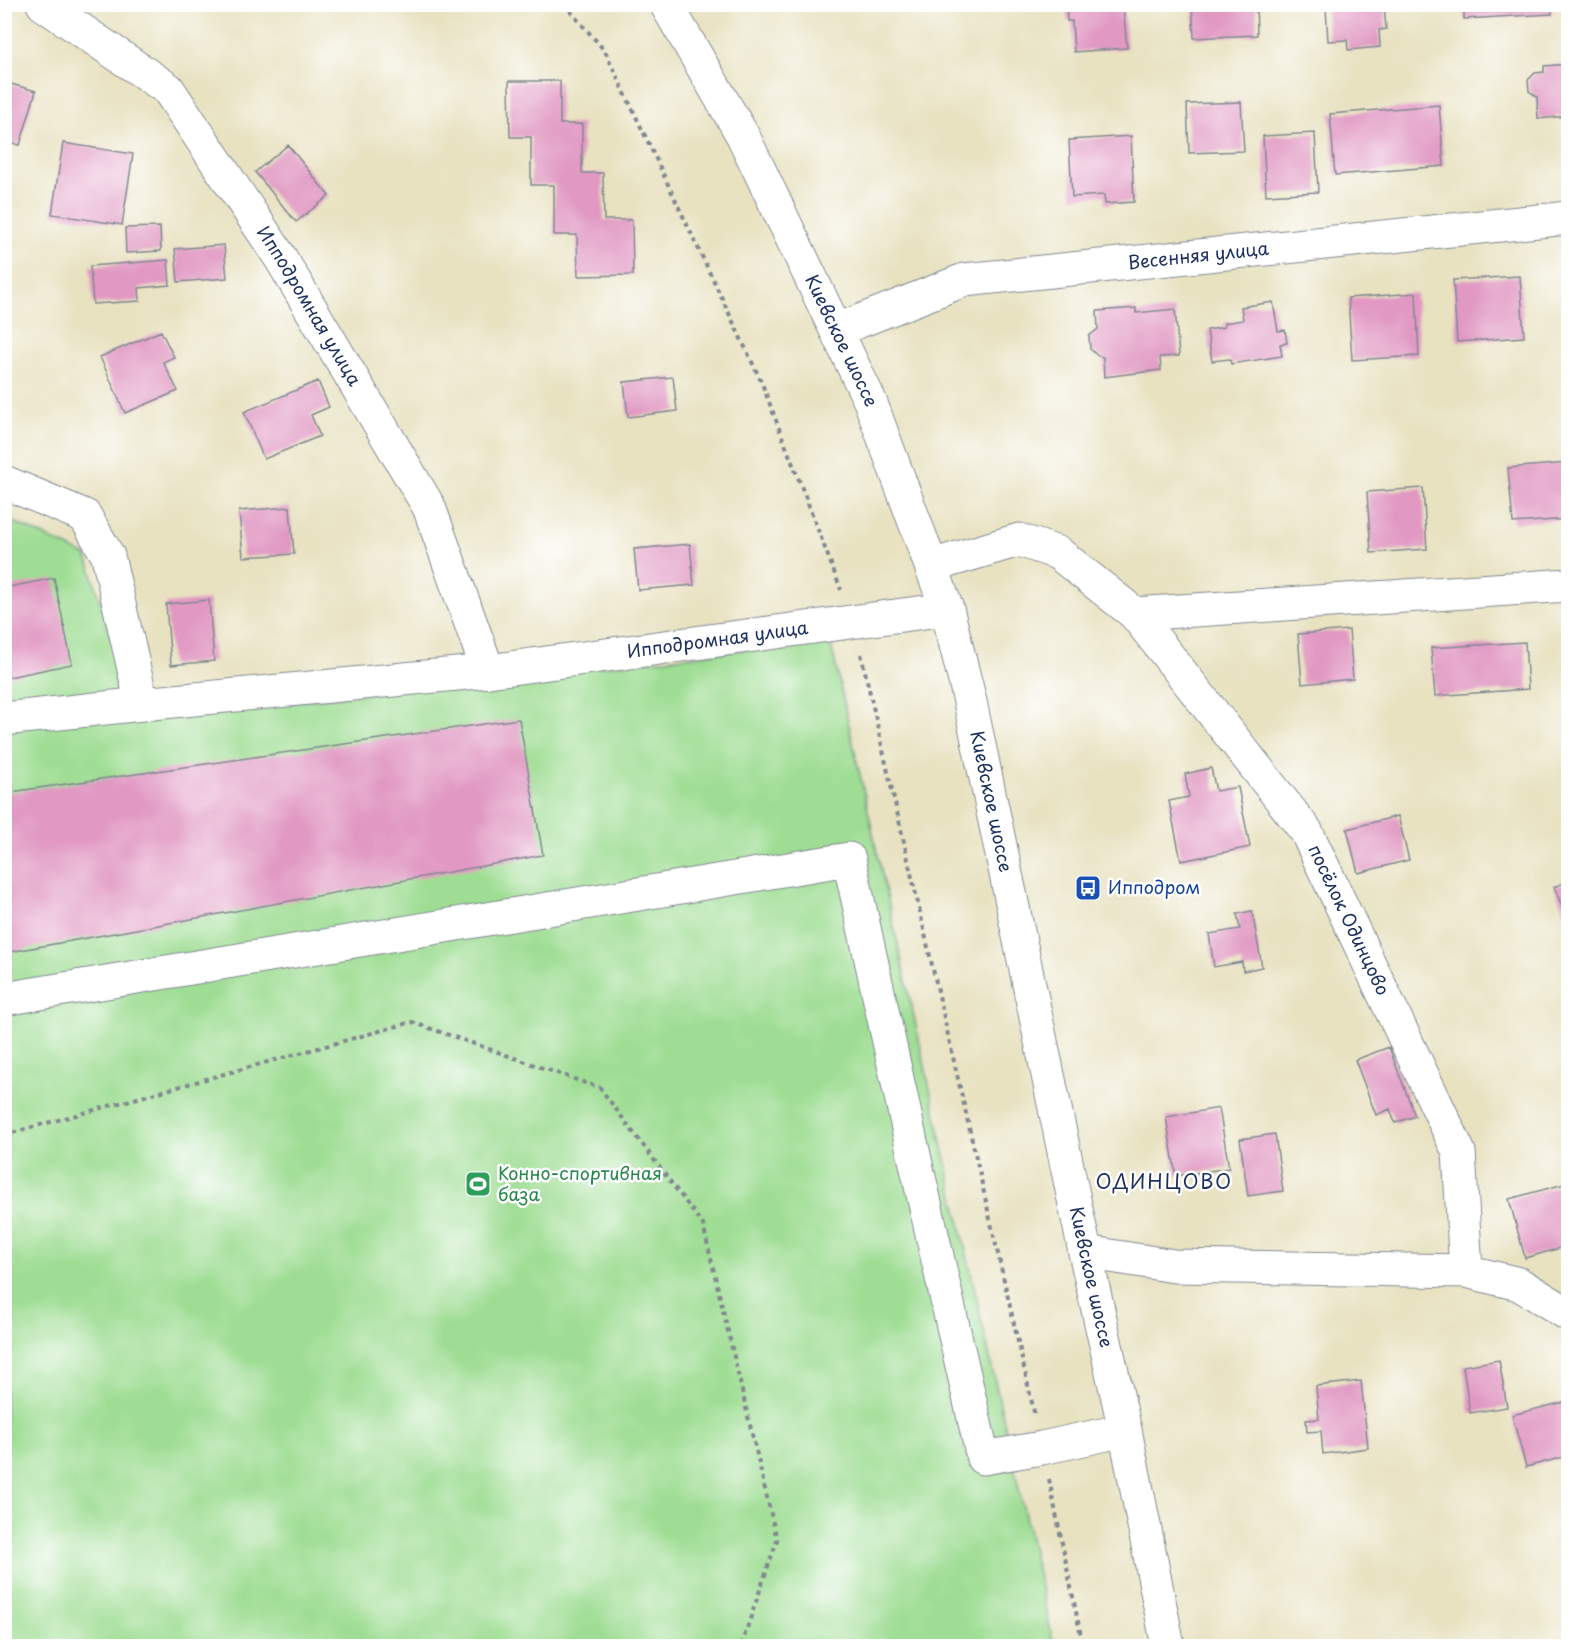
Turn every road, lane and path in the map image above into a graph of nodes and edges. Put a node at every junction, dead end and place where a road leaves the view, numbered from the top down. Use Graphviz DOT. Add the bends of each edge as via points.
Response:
graph roads {
  1 [pos="43,4"];
  2 [pos="564,4"];
  3 [pos="666,4"];
  4 [pos="1569,218"];
  5 [pos="837,330"];
  6 [pos="4,482"];
  7 [pos="931,566"];
  8 [pos="1569,585"];
  9 [pos="947,609"];
  10 [pos="1135,614"];
  11 [pos="854,623"];
  12 [pos="488,671"];
  13 [pos="142,704"];
  14 [pos="4,719"];
  15 [pos="4,999"];
  16 [pos="4,1135"];
  17 [pos="1085,1252"];
  18 [pos="1466,1271"];
  19 [pos="1569,1314"];
  20 [pos="1125,1430"];
  21 [pos="1042,1448"];
  22 [pos="741,1647"];
  23 [pos="1083,1647"];
  24 [pos="1168,1647"];
  1 -- 12 [label="street, Ипподромная улица" via="168,89 280,257 429,507"];
  2 -- 11 [label="path" via="605,51 756,370"];
  3 -- 5 [label="street, Киевское шоссе" via="743,136"];
  4 -- 5 [label="street, Весенняя улица" via="964,280"];
  5 -- 7 [label="street, Киевское шоссе" via="870,401"];
  6 -- 13 [label="street" via="85,516 108,556"];
  7 -- 9 [label="street, Киевское шоссе"];
  7 -- 10 [label="street, посёлок Одинцово" via="1019,540 1058,553"];
  8 -- 10 [label="street"];
  9 -- 11 [label="street, Ипподромная улица"];
  9 -- 17 [label="street, Киевское шоссе"];
  10 -- 18 [label="street, посёлок Одинцово" via="1306,831 1459,1152"];
  11 -- 12 [label="street, Ипподромная улица"];
  11 -- 21 [label="path"];
  12 -- 13 [label="street, Ипподромная улица"];
  13 -- 14 [label="street, Ипподромная улица"];
  15 -- 21 [label="street" via="849,860 983,1458"];
  16 -- 22 [label="path" via="412,1022 600,1088 703,1225 777,1540"];
  17 -- 18 [label="street" via="1174,1266"];
  17 -- 20 [label="street, Киевское шоссе"];
  18 -- 19 [label="street" via="1519,1284"];
  20 -- 21 [label="street"];
  20 -- 24 [label="street, Киевское шоссе"];
  21 -- 23 [label="path"];
}
